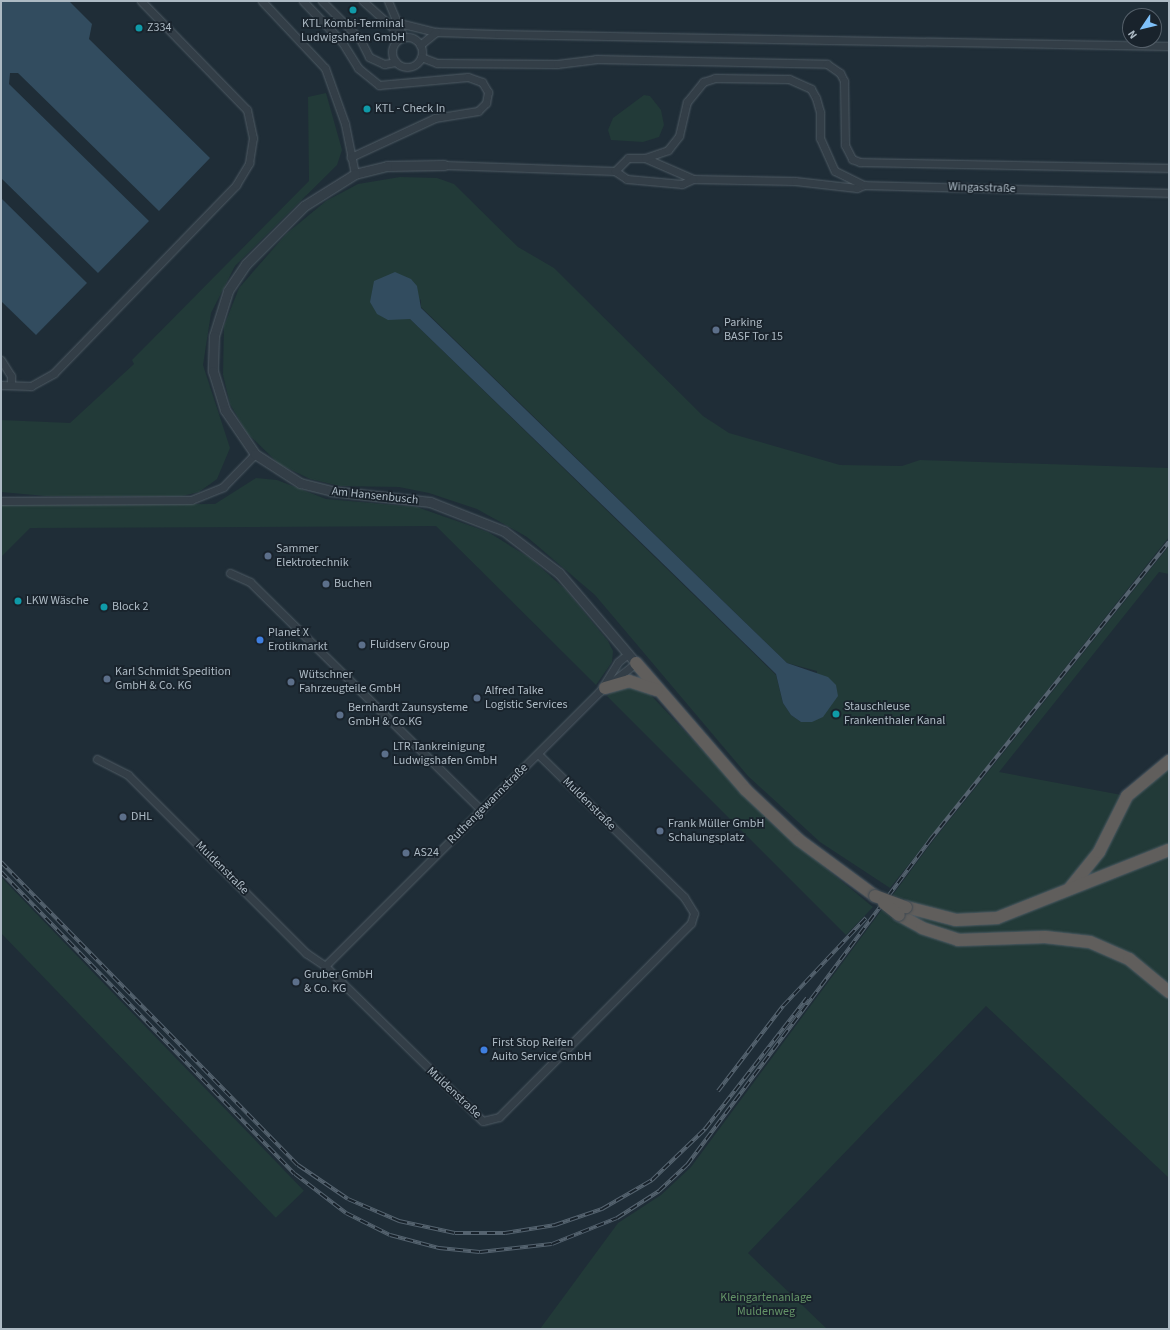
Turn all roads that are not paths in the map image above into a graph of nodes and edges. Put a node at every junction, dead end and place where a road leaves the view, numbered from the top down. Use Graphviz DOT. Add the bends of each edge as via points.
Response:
graph roads {
  1 [pos="140,1"];
  2 [pos="262,1"];
  3 [pos="303,1"];
  4 [pos="322,1"];
  5 [pos="363,1"];
  6 [pos="387,1"];
  7 [pos="399,23"];
  8 [pos="436,32"];
  9 [pos="403,37"];
  10 [pos="420,45"];
  11 [pos="1169,46"];
  12 [pos="421,57"];
  13 [pos="396,62"];
  14 [pos="351,157"];
  15 [pos="645,158"];
  16 [pos="444,165"];
  17 [pos="1169,168"];
  18 [pos="616,171"];
  19 [pos="355,174"];
  20 [pos="693,179"];
  21 [pos="864,185"];
  22 [pos="1169,194"];
  23 [pos="1,360"];
  24 [pos="1,385"];
  25 [pos="11,385"];
  26 [pos="255,454"];
  27 [pos="1,501"];
  28 [pos="230,573"];
  29 [pos="632,658"];
  30 [pos="602,690"];
  31 [pos="658,690"];
  32 [pos="538,754"];
  33 [pos="97,759"];
  34 [pos="1169,761"];
  35 [pos="481,810"];
  36 [pos="1169,850"];
  37 [pos="1066,893"];
  38 [pos="902,911"];
  39 [pos="325,966"];
  40 [pos="1168,992"];
  1 -- 25 [label="street" via="247,110 253,138 249,163 236,185 54,373 44,382 31,386"];
  2 -- 14 [label="street" via="325,68 345,124"];
  3 -- 14 [label="street" via="324,22 358,68 379,84 468,77 482,82 488,92 486,103 478,111 435,118"];
  4 -- 13 [label="street" via="360,39 369,57 384,64"];
  5 -- 9 [label="street"];
  6 -- 7 [label="street"];
  7 -- 8 [label="street"];
  7 -- 9 [label="street"];
  8 -- 10 [label="street"];
  8 -- 11 [label="street"];
  9 -- 10 [label="street" via="415,39"];
  9 -- 13 [label="street" via="392,50"];
  10 -- 12 [label="street"];
  12 -- 13 [label="street" via="410,67"];
  12 -- 17 [label="street" via="437,63 557,64 596,59 827,64 840,73 844,81 844,145 852,159 860,162"];
  14 -- 19 [label="street"];
  15 -- 18 [label="street" via="628,158"];
  15 -- 20 [label="street"];
  15 -- 21 [label="street, Wingasstraße" via="668,150 679,136 681,118 694,90 715,78 789,79 802,83 816,98 820,112 820,138 835,171"];
  16 -- 18 [label="street"];
  16 -- 19 [label="street, Am Hansenbusch" via="387,166"];
  18 -- 20 [label="street" via="627,179 682,184"];
  19 -- 26 [label="street, Am Hansenbusch" via="304,206 239,274 222,305 213,366 224,410"];
  20 -- 21 [label="street" via="795,181 857,188"];
  21 -- 22 [label="street, Wingasstraße"];
  23 -- 25 [label="street" via="11,376"];
  24 -- 25 [label="street"];
  26 -- 27 [label="street" via="223,487 191,500"];
  26 -- 29 [label="street, Am Hansenbusch" via="279,472 311,487 430,502 504,531 559,572"];
  28 -- 35 [label="street" via="250,582"];
  29 -- 30 [label="street, Ruthengewannstraße"];
  29 -- 30 [label="street, Ruthengewannstraße" via="614,667"];
  29 -- 31 [label="highway"];
  30 -- 31 [label="highway" via="629,681"];
  30 -- 32 [label="street, Ruthengewannstraße"];
  31 -- 38 [label="highway, bridge" via="718,760 799,840 875,896"];
  32 -- 35 [label="street, Ruthengewannstraße"];
  32 -- 39 [label="street, Muldenstraße" via="684,897 694,913 691,923 499,1117 483,1121 474,1115"];
  33 -- 39 [label="street, Muldenstraße" via="128,775 306,953"];
  34 -- 37 [label="highway" via="1127,796 1099,852"];
  35 -- 39 [label="street, Ruthengewannstraße"];
  36 -- 37 [label="highway"];
  37 -- 38 [label="highway" via="1021,911 977,921"];
  38 -- 40 [label="highway" via="922,928 958,940 1045,937 1090,942 1130,959"];
}
